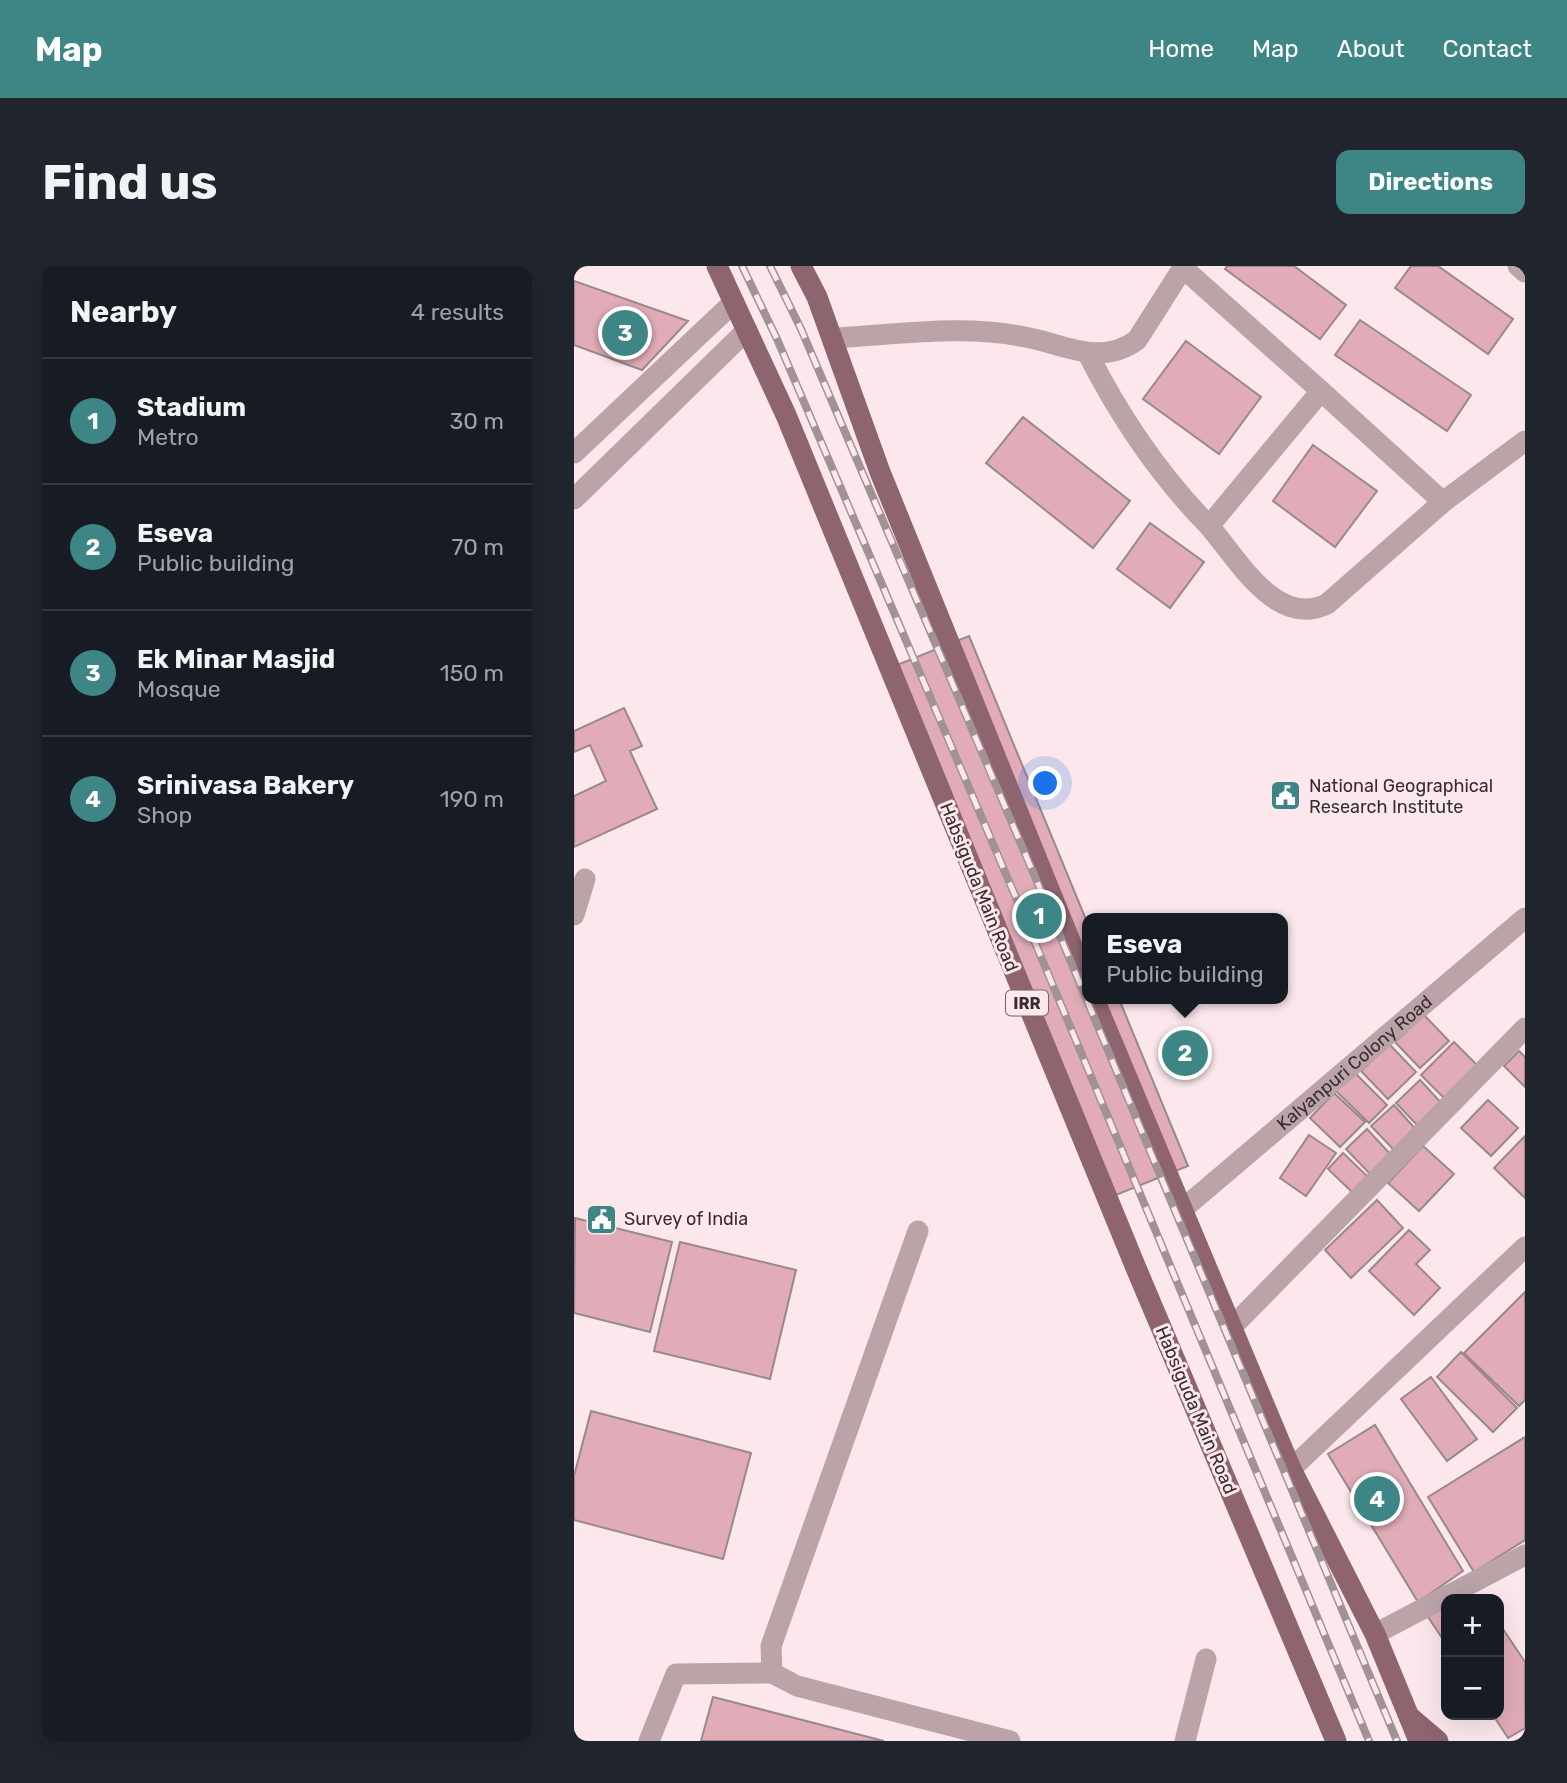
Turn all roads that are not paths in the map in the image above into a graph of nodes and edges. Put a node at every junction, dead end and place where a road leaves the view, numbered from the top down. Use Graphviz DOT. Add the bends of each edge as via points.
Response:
graph roads {
  1 [pos="717,266"];
  2 [pos="801,266"];
  3 [pos="1518,266"];
  4 [pos="1184,267"];
  5 [pos="1525,272"];
  6 [pos="734,302"];
  7 [pos="747,330"];
  8 [pos="833,338"];
  9 [pos="1088,354"];
  10 [pos="1321,391"];
  11 [pos="1525,441"];
  12 [pos="574,453"];
  13 [pos="574,499"];
  14 [pos="1443,502"];
  15 [pos="1209,526"];
  16 [pos="585,879"];
  17 [pos="574,915"];
  18 [pos="1525,918"];
  19 [pos="1082,971"];
  20 [pos="1096,1004"];
  21 [pos="1525,1028"];
  22 [pos="1184,1208"];
  23 [pos="918,1231"];
  24 [pos="1525,1247"];
  25 [pos="1233,1327"];
  26 [pos="1291,1469"];
  27 [pos="1525,1555"];
  28 [pos="1375,1634"];
  29 [pos="1206,1659"];
  30 [pos="772,1673"];
  31 [pos="1409,1717"];
  32 [pos="649,1741"];
  33 [pos="1010,1741"];
  34 [pos="1185,1741"];
  35 [pos="1336,1741"];
  36 [pos="1419,1741"];
  37 [pos="1438,1741"];
  1 -- 6 [label="main road, Habsiguda Main Road / IRR"];
  2 -- 8 [label="main road"];
  3 -- 5 [label="street"];
  4 -- 9 [label="street" via="1137,340 1126,348"];
  4 -- 10 [label="street"];
  6 -- 7 [label="main road, Habsiguda Main Road / IRR"];
  6 -- 12 [label="street"];
  7 -- 13 [label="street"];
  7 -- 35 [label="main road, Habsiguda Main Road / IRR"];
  8 -- 9 [label="street" via="961,331 1005,334"];
  8 -- 19 [label="main road" via="880,472"];
  9 -- 15 [label="street" via="1132,432"];
  10 -- 14 [label="street"];
  10 -- 15 [label="street"];
  11 -- 14 [label="street"];
  14 -- 15 [label="street" via="1317,609 1293,609 1268,596"];
  16 -- 17 [label="street"];
  18 -- 22 [label="street, Kalyanpuri Colony Road"];
  20 -- 22 [label="main road"];
  21 -- 25 [label="street"];
  22 -- 25 [label="main road"];
  23 -- 30 [label="street" via="771,1646"];
  24 -- 26 [label="street"];
  25 -- 26 [label="main road"];
  26 -- 28 [label="main road"];
  27 -- 28 [label="street"];
  28 -- 31 [label="main road"];
  29 -- 34 [label="street"];
  30 -- 32 [label="street" via="676,1674"];
  30 -- 33 [label="street" via="797,1686"];
  31 -- 36 [label="main road"];
  31 -- 37 [label="main road"];
}
